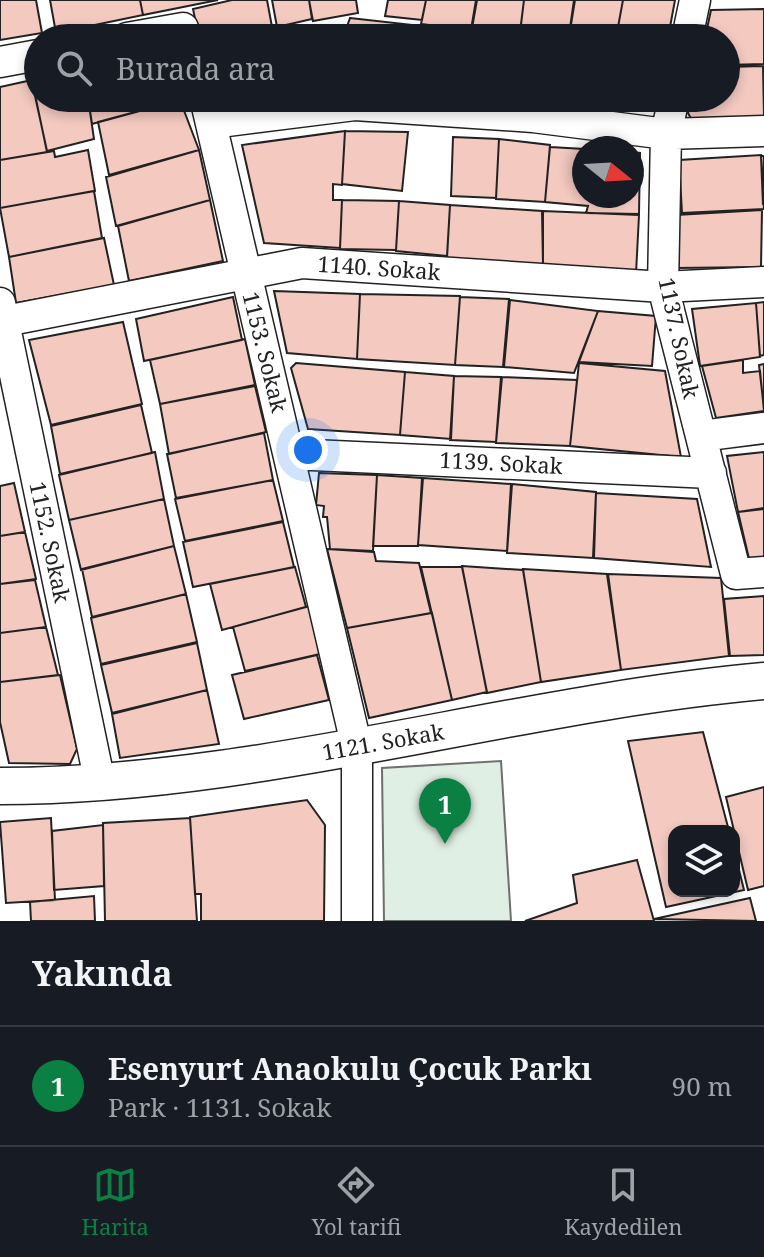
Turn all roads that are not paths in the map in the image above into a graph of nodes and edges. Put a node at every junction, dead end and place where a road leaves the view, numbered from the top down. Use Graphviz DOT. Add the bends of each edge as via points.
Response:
graph roads {
  1 [pos="695,0"];
  2 [pos="690,24"];
  3 [pos="24,58"];
  4 [pos="0,62"];
  5 [pos="208,112"];
  6 [pos="459,112"];
  7 [pos="671,112"];
  8 [pos="764,131"];
  9 [pos="666,134"];
  10 [pos="246,272"];
  11 [pos="764,282"];
  12 [pos="663,287"];
  13 [pos="1,315"];
  14 [pos="764,428"];
  15 [pos="701,436"];
  16 [pos="290,454"];
  17 [pos="711,473"];
  18 [pos="750,573"];
  19 [pos="764,681"];
  20 [pos="357,748"];
  21 [pos="100,783"];
  22 [pos="0,786"];
  23 [pos="357,921"];
  1 -- 2 [label="street"];
  3 -- 4 [label="street"];
  5 -- 10 [label="street, 1153. Sokak"];
  6 -- 9 [label="street"];
  7 -- 9 [label="street, 1137. Sokak"];
  8 -- 9 [label="street"];
  9 -- 12 [label="street, 1137. Sokak"];
  10 -- 12 [label="street, 1140. Sokak" via="302,263"];
  10 -- 13 [label="street, 1140. Sokak"];
  10 -- 16 [label="street, 1153. Sokak"];
  11 -- 12 [label="street, 1140. Sokak"];
  12 -- 15 [label="street, 1137. Sokak"];
  13 -- 21 [label="street, 1152. Sokak"];
  14 -- 15 [label="street"];
  15 -- 17 [label="street, 1137. Sokak"];
  16 -- 17 [label="street, 1139. Sokak"];
  16 -- 20 [label="street, 1153. Sokak"];
  17 -- 18 [label="street, 1137. Sokak"];
  19 -- 20 [label="street, 1121. Sokak" via="642,695"];
  20 -- 21 [label="street, 1121. Sokak"];
  20 -- 23 [label="street, 1153. Sokak"];
  21 -- 22 [label="street, 1121. Sokak"];
}
